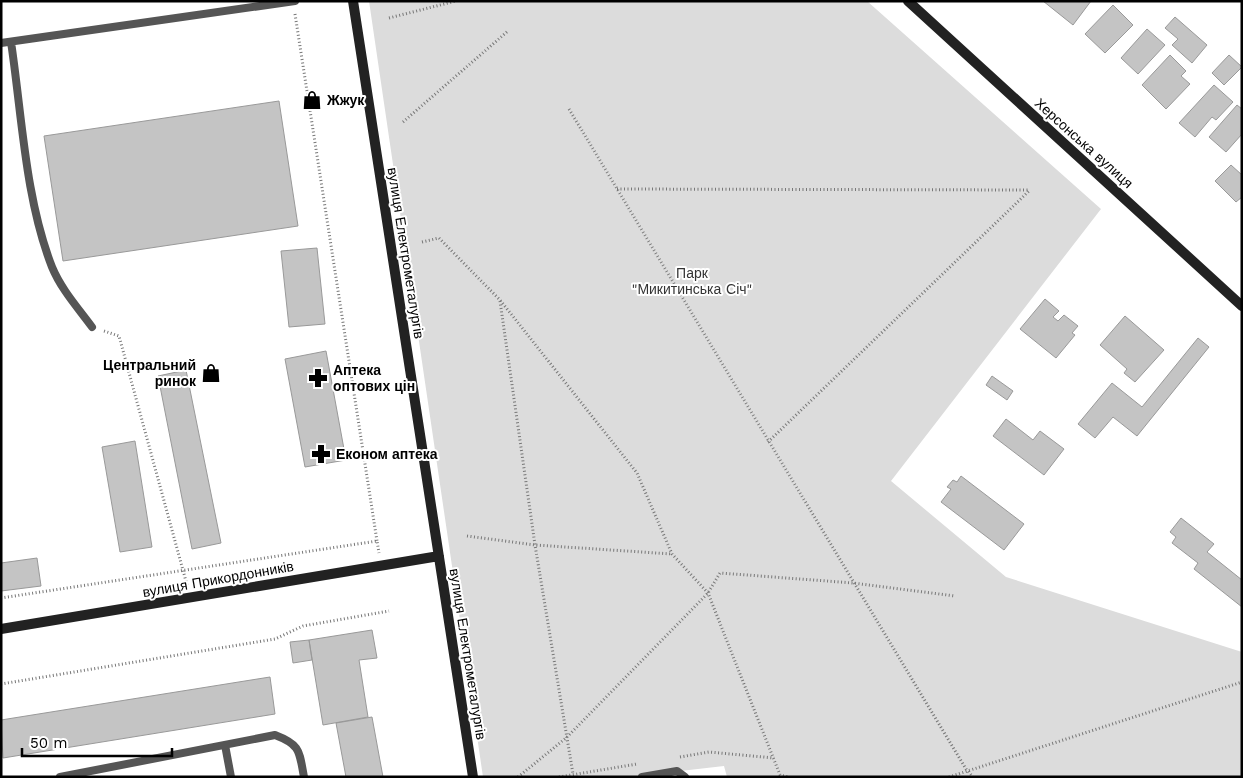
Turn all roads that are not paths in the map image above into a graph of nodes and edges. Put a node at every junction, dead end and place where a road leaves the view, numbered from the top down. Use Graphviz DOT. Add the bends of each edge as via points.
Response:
graph roads {
  1 [pos="294,1"];
  2 [pos="353,1"];
  3 [pos="908,1"];
  4 [pos="11,42"];
  5 [pos="1,44"];
  6 [pos="1242,306"];
  7 [pos="92,327"];
  8 [pos="439,556"];
  9 [pos="1,629"];
  10 [pos="225,745"];
  11 [pos="60,777"];
  12 [pos="231,777"];
  13 [pos="304,777"];
  14 [pos="473,777"];
  15 [pos="642,777"];
  16 [pos="685,777"];
  1 -- 4 [label="lane"];
  2 -- 8 [label="main road, вулиця Електрометалургів"];
  3 -- 6 [label="main road, Херсонська вулиця"];
  4 -- 5 [label="lane"];
  4 -- 7 [label="lane" via="34,202 52,267"];
  8 -- 9 [label="main road, вулиця Прикордонників"];
  8 -- 14 [label="main road, вулиця Електрометалургів"];
  10 -- 11 [label="lane"];
  10 -- 12 [label="lane"];
  10 -- 13 [label="lane" via="275,735 291,741 299,752"];
  15 -- 16 [label="lane" via="677,771"];
}
